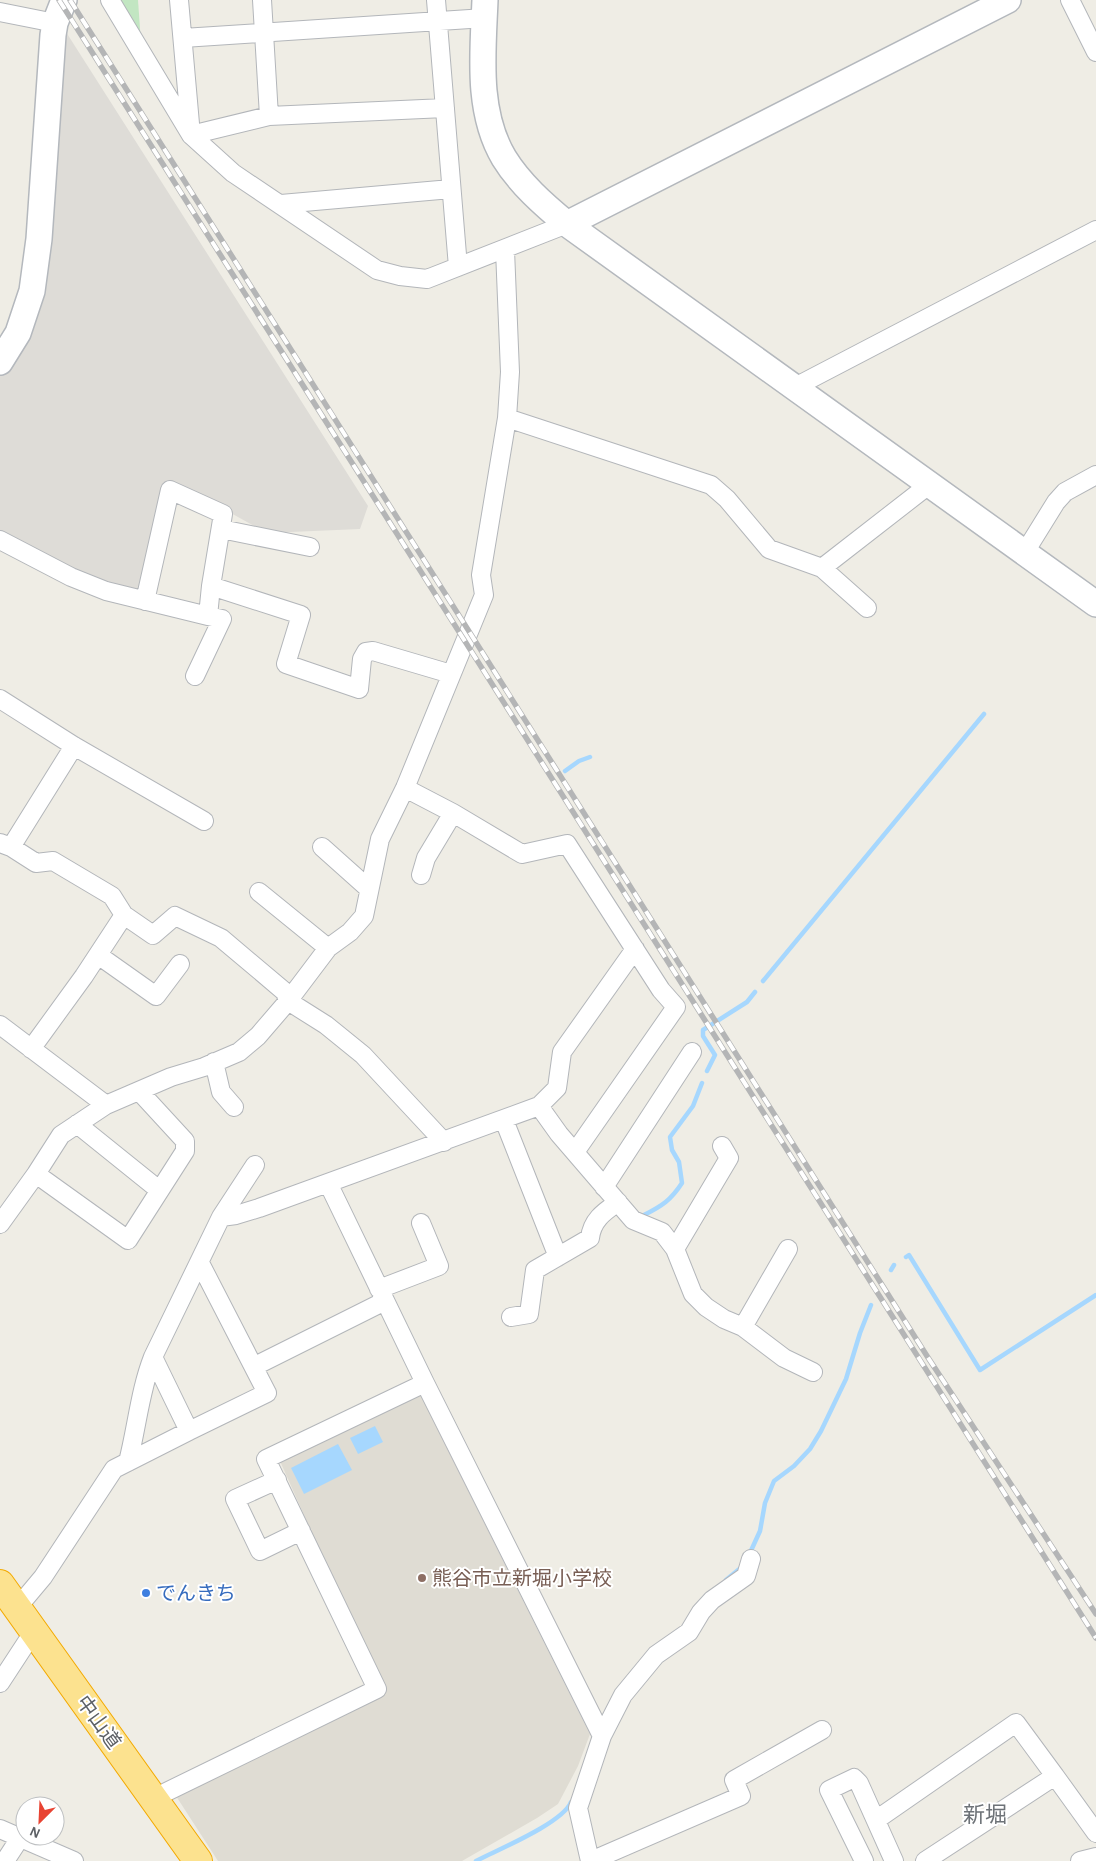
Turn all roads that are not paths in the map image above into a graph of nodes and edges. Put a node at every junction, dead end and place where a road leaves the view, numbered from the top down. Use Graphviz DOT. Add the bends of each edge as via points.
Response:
graph roads {
  1 [pos="64,0"];
  2 [pos="110,0"];
  3 [pos="179,0"];
  4 [pos="262,0"];
  5 [pos="436,0"];
  6 [pos="1008,0"];
  7 [pos="1070,0"];
  8 [pos="485,9"];
  9 [pos="0,12"];
  10 [pos="438,21"];
  11 [pos="54,23"];
  12 [pos="265,33"];
  13 [pos="183,38"];
  14 [pos="1096,52"];
  15 [pos="445,108"];
  16 [pos="269,116"];
  17 [pos="191,135"];
  18 [pos="451,189"];
  19 [pos="281,204"];
  20 [pos="567,224"];
  21 [pos="1096,230"];
  22 [pos="505,250"];
  23 [pos="458,267"];
  24 [pos="0,362"];
  25 [pos="795,387"];
  26 [pos="508,418"];
  27 [pos="1096,475"];
  28 [pos="930,484"];
  29 [pos="221,529"];
  30 [pos="0,540"];
  31 [pos="310,547"];
  32 [pos="1025,552"];
  33 [pos="822,568"];
  34 [pos="211,586"];
  35 [pos="145,601"];
  36 [pos="1096,604"];
  37 [pos="867,608"];
  38 [pos="208,616"];
  39 [pos="451,674"];
  40 [pos="196,676"];
  41 [pos="0,699"];
  42 [pos="74,746"];
  43 [pos="406,788"];
  44 [pos="453,813"];
  45 [pos="204,821"];
  46 [pos="6,845"];
  47 [pos="322,847"];
  48 [pos="421,875"];
  49 [pos="369,889"];
  50 [pos="259,892"];
  51 [pos="124,915"];
  52 [pos="328,948"];
  53 [pos="635,949"];
  54 [pos="98,955"];
  55 [pos="180,964"];
  56 [pos="288,1001"];
  57 [pos="0,1026"];
  58 [pos="31,1049"];
  59 [pos="692,1052"];
  60 [pos="214,1062"];
  61 [pos="139,1091"];
  62 [pos="106,1105"];
  63 [pos="539,1106"];
  64 [pos="234,1107"];
  65 [pos="504,1120"];
  66 [pos="77,1124"];
  67 [pos="444,1142"];
  68 [pos="722,1146"];
  69 [pos="575,1152"];
  70 [pos="256,1165"];
  71 [pos="36,1174"];
  72 [pos="328,1183"];
  73 [pos="604,1187"];
  74 [pos="159,1190"];
  75 [pos="618,1202"];
  76 [pos="221,1217"];
  77 [pos="421,1223"];
  78 [pos="0,1224"];
  79 [pos="675,1249"];
  80 [pos="788,1249"];
  81 [pos="558,1257"];
  82 [pos="200,1263"];
  83 [pos="382,1295"];
  84 [pos="511,1317"];
  85 [pos="743,1327"];
  86 [pos="153,1357"];
  87 [pos="254,1366"];
  88 [pos="813,1372"];
  89 [pos="425,1383"];
  90 [pos="189,1431"];
  91 [pos="128,1462"];
  92 [pos="277,1480"];
  93 [pos="301,1532"];
  94 [pos="752,1559"];
  95 [pos="0,1584"];
  96 [pos="17,1608"];
  97 [pos="34,1631"];
  98 [pos="0,1683"];
  99 [pos="822,1730"];
  100 [pos="602,1736"];
  101 [pos="1055,1776"];
  102 [pos="154,1798"];
  103 [pos="876,1820"];
  104 [pos="0,1829"];
  105 [pos="1096,1833"];
  106 [pos="15,1836"];
  107 [pos="15,1846"];
  108 [pos="39,1846"];
  109 [pos="1096,1856"];
  110 [pos="5,1861"];
  111 [pos="74,1861"];
  112 [pos="198,1861"];
  113 [pos="590,1861"];
  114 [pos="864,1861"];
  115 [pos="894,1861"];
  116 [pos="925,1861"];
  117 [pos="1080,1861"];
  1 -- 11 [label="street"];
  2 -- 17 [label="street"];
  3 -- 13 [label="street"];
  4 -- 12 [label="street"];
  5 -- 10 [label="street"];
  6 -- 20 [label="street"];
  7 -- 14 [label="street"];
  8 -- 10 [label="street"];
  8 -- 20 [label="street" via="483,86 491,128 504,157 524,185"];
  9 -- 11 [label="street"];
  10 -- 12 [label="street"];
  10 -- 15 [label="street"];
  11 -- 24 [label="street" via="32,291 18,333"];
  12 -- 13 [label="street"];
  12 -- 16 [label="street"];
  13 -- 17 [label="street"];
  15 -- 16 [label="street"];
  15 -- 18 [label="street"];
  16 -- 17 [label="street"];
  17 -- 19 [label="street" via="233,172"];
  18 -- 19 [label="street"];
  18 -- 23 [label="street"];
  19 -- 23 [label="street" via="377,270 427,279"];
  20 -- 22 [label="street"];
  20 -- 25 [label="street"];
  21 -- 25 [label="street"];
  22 -- 23 [label="street"];
  22 -- 26 [label="street" via="510,372"];
  25 -- 28 [label="street"];
  26 -- 33 [label="street" via="712,485 769,549"];
  26 -- 39 [label="street" via="481,575 484,595"];
  27 -- 32 [label="street" via="1066,492 1056,502"];
  28 -- 32 [label="street"];
  28 -- 33 [label="street"];
  29 -- 31 [label="street"];
  29 -- 34 [label="street"];
  29 -- 35 [label="street" via="223,514 170,490"];
  30 -- 35 [label="street" via="71,577 106,591"];
  32 -- 36 [label="street"];
  33 -- 37 [label="street"];
  34 -- 38 [label="street"];
  34 -- 39 [label="street" via="301,615 286,664 359,689 362,659 366,652 373,651"];
  35 -- 38 [label="street"];
  38 -- 40 [label="street" via="222,619"];
  39 -- 43 [label="street"];
  41 -- 42 [label="street"];
  42 -- 45 [label="street"];
  42 -- 46 [label="street"];
  43 -- 44 [label="street"];
  43 -- 49 [label="street" via="380,838"];
  44 -- 48 [label="street" via="426,858"];
  44 -- 53 [label="street" via="522,854 567,844"];
  46 -- 51 [label="street" via="36,863 52,861 112,896"];
  47 -- 49 [label="street"];
  49 -- 52 [label="street" via="364,916 350,932"];
  50 -- 52 [label="street"];
  51 -- 54 [label="street"];
  51 -- 56 [label="street" via="153,935 175,916 220,938 284,992"];
  52 -- 56 [label="street"];
  53 -- 63 [label="street" via="562,1052 557,1088"];
  53 -- 69 [label="street" via="676,1007"];
  54 -- 55 [label="street" via="156,996"];
  54 -- 58 [label="street"];
  56 -- 60 [label="street" via="258,1036 239,1052"];
  56 -- 67 [label="street" via="363,1054"];
  57 -- 58 [label="street"];
  58 -- 62 [label="street"];
  59 -- 73 [label="street"];
  60 -- 61 [label="street"];
  60 -- 64 [label="street" via="221,1092"];
  61 -- 62 [label="street"];
  61 -- 74 [label="street" via="185,1141 185,1151"];
  62 -- 66 [label="street"];
  63 -- 65 [label="street"];
  63 -- 69 [label="street"];
  65 -- 67 [label="street"];
  65 -- 81 [label="street"];
  66 -- 71 [label="street" via="61,1135"];
  66 -- 74 [label="street"];
  67 -- 72 [label="street"];
  68 -- 79 [label="street" via="729,1158"];
  69 -- 73 [label="street"];
  70 -- 76 [label="street"];
  71 -- 74 [label="street" via="128,1240"];
  71 -- 78 [label="street"];
  72 -- 76 [label="street" via="260,1208"];
  72 -- 83 [label="street"];
  73 -- 75 [label="street"];
  75 -- 79 [label="street" via="633,1220 662,1232"];
  75 -- 81 [label="street" via="599,1216 591,1228 590,1238"];
  76 -- 82 [label="street"];
  77 -- 83 [label="street" via="438,1266"];
  79 -- 85 [label="street" via="693,1294 724,1319"];
  80 -- 85 [label="street"];
  81 -- 84 [label="street" via="535,1270 529,1314"];
  82 -- 86 [label="street"];
  82 -- 87 [label="street"];
  83 -- 87 [label="street"];
  83 -- 89 [label="street"];
  85 -- 88 [label="street" via="784,1358"];
  86 -- 90 [label="street"];
  86 -- 91 [label="street" via="145,1377"];
  87 -- 90 [label="street" via="267,1393"];
  89 -- 92 [label="street" via="266,1459"];
  89 -- 100 [label="street"];
  90 -- 91 [label="street"];
  91 -- 96 [label="street" via="114,1469 43,1577"];
  92 -- 93 [label="street"];
  92 -- 93 [label="street" via="235,1499 260,1551"];
  93 -- 102 [label="street" via="377,1689"];
  94 -- 100 [label="street" via="746,1576 712,1600 683,1637 656,1655 623,1695"];
  95 -- 96 [label="highway, 中山道"];
  96 -- 97 [label="highway, 中山道"];
  97 -- 98 [label="street"];
  97 -- 102 [label="highway, 中山道"];
  99 -- 113 [label="street" via="734,1780 741,1796"];
  100 -- 113 [label="street" via="578,1808"];
  101 -- 103 [label="street" via="1016,1723"];
  101 -- 105 [label="street"];
  101 -- 116 [label="street"];
  102 -- 112 [label="highway, 中山道"];
  103 -- 114 [label="street" via="854,1778 829,1790"];
  103 -- 115 [label="street"];
  104 -- 106 [label="street"];
  107 -- 110 [label="street"];
  108 -- 111 [label="street"];
  109 -- 117 [label="street"];
}
